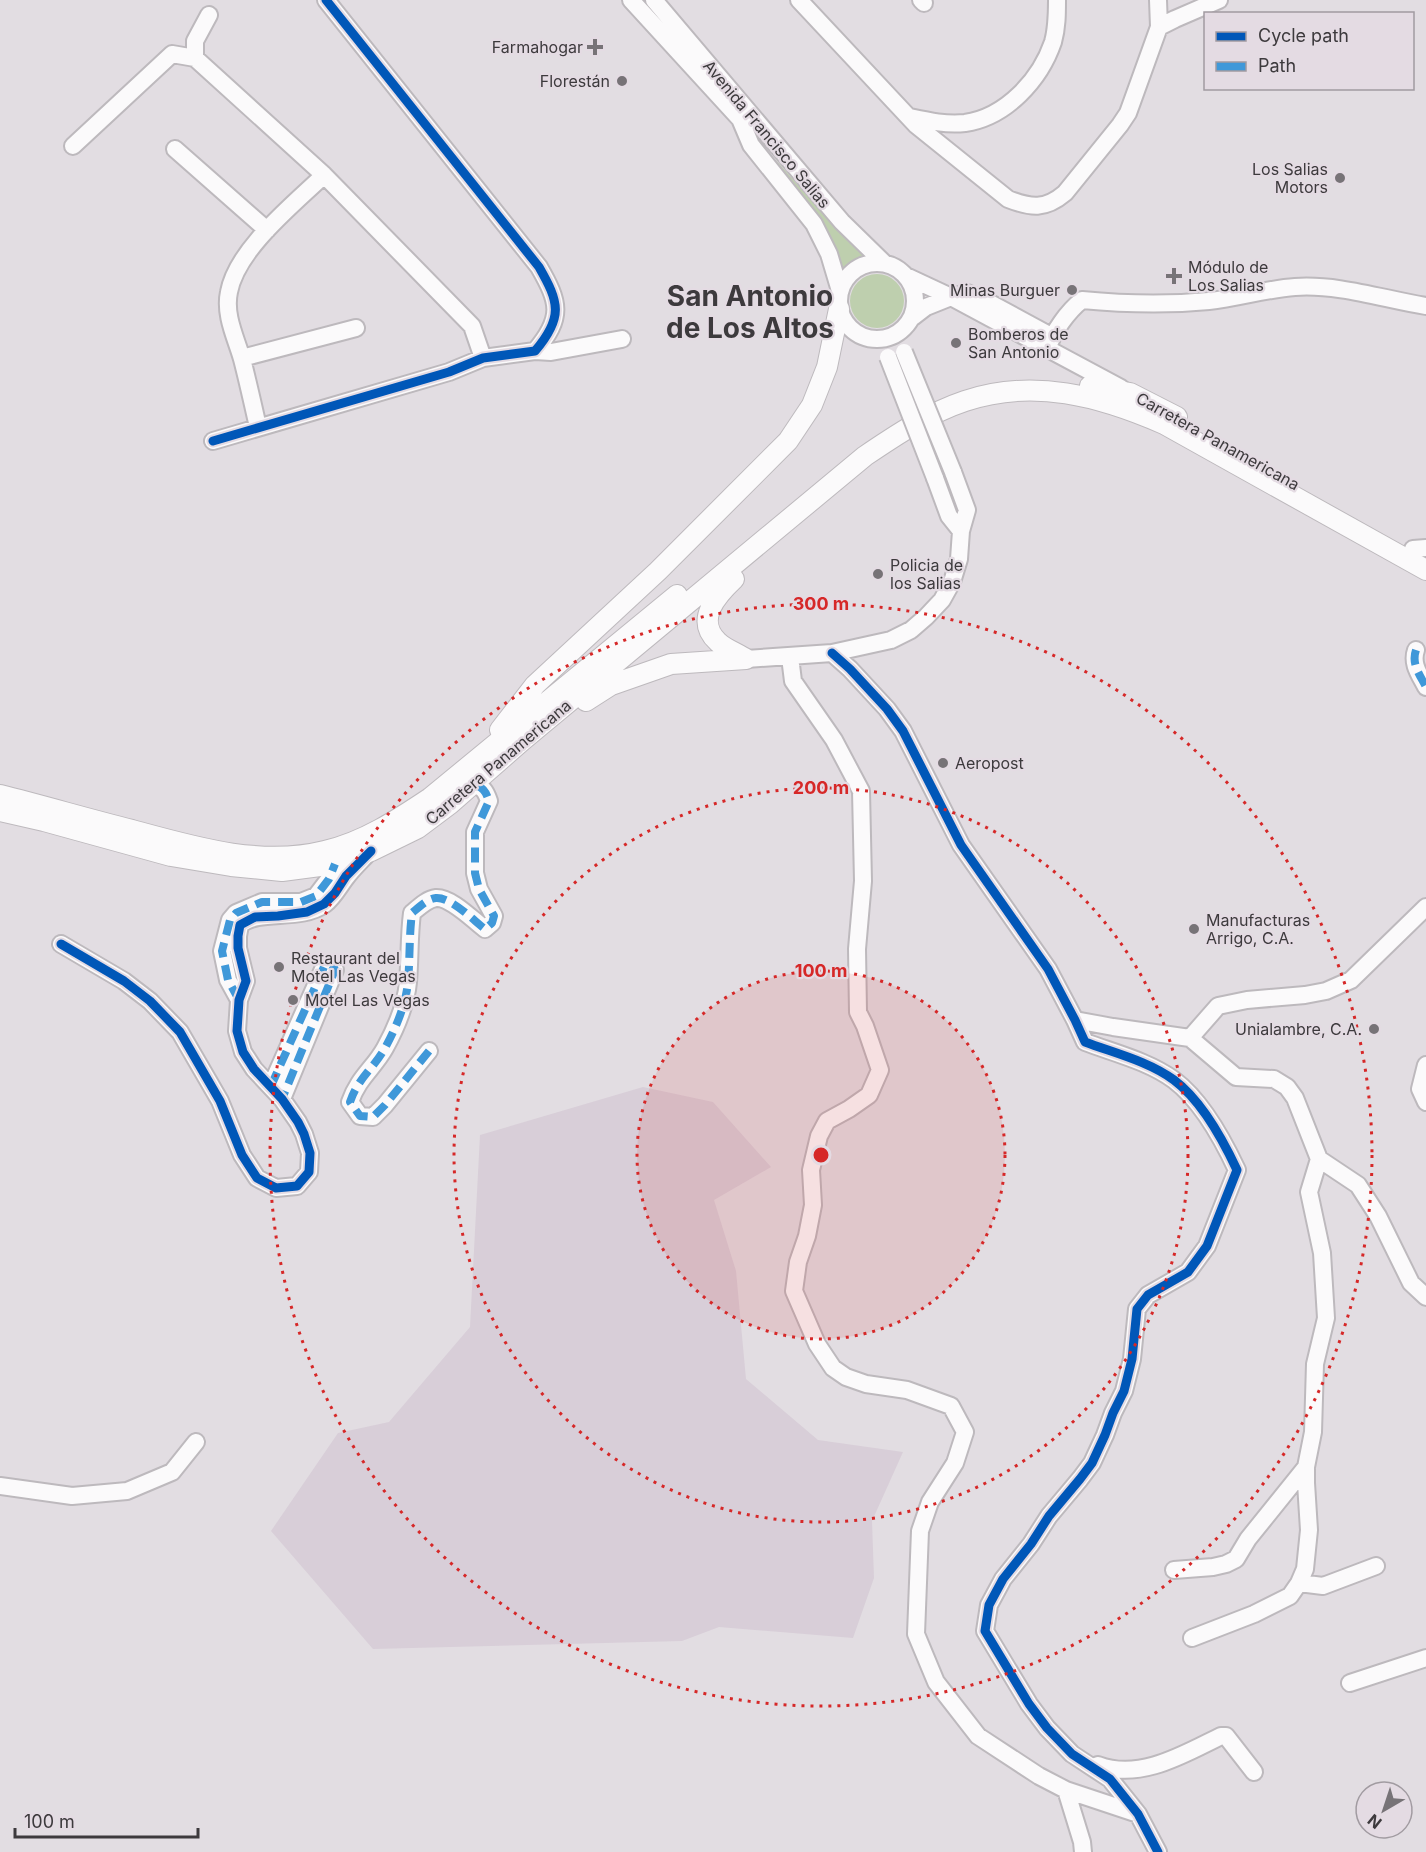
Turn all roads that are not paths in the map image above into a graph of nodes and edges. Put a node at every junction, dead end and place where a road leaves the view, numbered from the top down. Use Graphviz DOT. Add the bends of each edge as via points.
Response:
graph roads {
  1 [pos="326,0"];
  2 [pos="632,0"];
  3 [pos="1056,0"];
  4 [pos="1158,0"];
  5 [pos="1219,0"];
  6 [pos="657,2"];
  7 [pos="806,3"];
  8 [pos="209,15"];
  9 [pos="1159,27"];
  10 [pos="195,58"];
  11 [pos="909,117"];
  12 [pos="73,147"];
  13 [pos="175,148"];
  14 [pos="324,175"];
  15 [pos="267,230"];
  16 [pos="884,263"];
  17 [pos="906,276"];
  18 [pos="951,297"];
  19 [pos="840,300"];
  20 [pos="1426,306"];
  21 [pos="913,317"];
  22 [pos="356,328"];
  23 [pos="900,333"];
  24 [pos="622,339"];
  25 [pos="871,340"];
  26 [pos="1049,343"];
  27 [pos="536,351"];
  28 [pos="896,354"];
  29 [pos="242,358"];
  30 [pos="483,358"];
  31 [pos="1130,393"];
  32 [pos="258,427"];
  33 [pos="213,441"];
  34 [pos="961,531"];
  35 [pos="768,538"];
  36 [pos="1422,551"];
  37 [pos="1426,570"];
  38 [pos="1416,650"];
  39 [pos="832,653"];
  40 [pos="790,657"];
  41 [pos="746,659"];
  42 [pos="1426,687"];
  43 [pos="523,740"];
  44 [pos="474,762"];
  45 [pos="473,785"];
  46 [pos="0,795"];
  47 [pos="0,811"];
  48 [pos="371,851"];
  49 [pos="335,864"];
  50 [pos="1426,907"];
  51 [pos="61,944"];
  52 [pos="239,1000"];
  53 [pos="1076,1020"];
  54 [pos="1190,1038"];
  55 [pos="429,1051"];
  56 [pos="1426,1065"];
  57 [pos="277,1093"];
  58 [pos="1426,1102"];
  59 [pos="1318,1159"];
  60 [pos="1426,1297"];
  61 [pos="196,1442"];
  62 [pos="1306,1467"];
  63 [pos="0,1486"];
  64 [pos="1376,1566"];
  65 [pos="1174,1570"];
  66 [pos="1299,1583"];
  67 [pos="1192,1638"];
  68 [pos="1426,1658"];
  69 [pos="1350,1683"];
  70 [pos="1072,1754"];
  71 [pos="1254,1772"];
  72 [pos="1066,1790"];
  73 [pos="1138,1814"];
  74 [pos="1083,1852"];
  75 [pos="1158,1852"];
  1 -- 27 [label="street" via="538,267 552,291 556,314 548,336"];
  2 -- 19 [label="street, Avenida Francisco Salias" via="740,119 751,145 814,224 829,254"];
  3 -- 11 [label="street" via="1058,20 1053,42 1037,74 1007,105 964,123 944,124"];
  4 -- 9 [label="street"];
  5 -- 9 [label="street"];
  6 -- 16 [label="street, Avenida Francisco Salias" via="842,222"];
  7 -- 11 [label="street"];
  8 -- 10 [label="street" via="195,41"];
  9 -- 11 [label="street" via="1128,113 1054,202 1040,207 1008,199"];
  10 -- 12 [label="street" via="172,54"];
  10 -- 14 [label="street"];
  13 -- 15 [label="street"];
  14 -- 15 [label="street"];
  14 -- 30 [label="street" via="472,326"];
  15 -- 29 [label="street" via="241,262 229,292 229,319"];
  16 -- 17 [label="street"];
  16 -- 19 [label="street" via="862,266 852,272 844,281"];
  17 -- 18 [label="street"];
  17 -- 21 [label="street" via="914,288"];
  18 -- 21 [label="street"];
  18 -- 26 [label="street"];
  19 -- 25 [label="street" via="845,323 856,334"];
  19 -- 44 [label="main road" via="827,367 812,405 788,441 658,571 535,685"];
  20 -- 26 [label="street" via="1338,288 1296,287 1158,304 1082,300"];
  21 -- 23 [label="street"];
  22 -- 29 [label="street"];
  23 -- 25 [label="street"];
  23 -- 28 [label="street"];
  24 -- 27 [label="street" via="551,352"];
  25 -- 28 [label="street"];
  26 -- 31 [label="street"];
  27 -- 30 [label="street"];
  28 -- 34 [label="street, bridge" via="935,478 949,516"];
  28 -- 34 [label="street, bridge" via="967,510"];
  29 -- 32 [label="street"];
  30 -- 32 [label="street" via="449,372"];
  31 -- 36 [label="main road, Carretera Panamericana"];
  31 -- 44 [label="main road, Carretera Panamericana" via="1024,379 992,382 942,397 902,416 861,445"];
  32 -- 33 [label="street"];
  34 -- 39 [label="street" via="952,582 926,617 891,640"];
  35 -- 37 [label="main road, Carretera Panamericana" via="865,456 904,430 965,401 1023,390 1088,396 1130,409"];
  35 -- 41 [label="main road" via="745,569 718,594 709,611 708,624 718,643"];
  35 -- 43 [label="main road, Carretera Panamericana"];
  38 -- 42 [label="street" via="1414,663"];
  39 -- 40 [label="street"];
  39 -- 53 [label="street" via="903,731 961,845 1048,969"];
  40 -- 41 [label="street"];
  40 -- 72 [label="street" via="793,681 834,740 861,791 863,880 857,949 858,1012 880,1070 869,1095 827,1121 819,1136 811,1170 813,1205 794,1291 817,1344 833,1368 866,1384 907,1390 951,1406 965,1432 955,1463 930,1502 920,1531 916,1634 936,1682 978,1736"];
  41 -- 43 [label="main road" via="671,664 611,685"];
  43 -- 45 [label="main road, Carretera Panamericana"];
  44 -- 46 [label="main road, Carretera Panamericana" via="389,825 325,851 293,857 230,854"];
  45 -- 48 [label="main road, Carretera Panamericana" via="418,828"];
  45 -- 55 [label="street" via="485,790 489,801 475,832 475,873 494,916 492,923 484,928 453,904 436,898 412,913 408,984 400,1015 384,1050 355,1088 350,1102 360,1116 373,1117"];
  47 -- 49 [label="main road, Carretera Panamericana" via="197,861 282,871"];
  48 -- 49 [label="main road, Carretera Panamericana"];
  48 -- 52 [label="street" via="324,904 307,912 255,917 240,925 238,948 246,981"];
  49 -- 52 [label="street" via="316,896 301,902 262,902 236,913 230,920 222,951 228,980"];
  50 -- 54 [label="street" via="1351,980 1326,991 1218,1006"];
  51 -- 57 [label="street" via="124,981 180,1032 220,1101 247,1162 257,1178 276,1188 297,1185 309,1172 310,1153 304,1134"];
  52 -- 57 [label="street" via="237,1031 243,1052"];
  53 -- 54 [label="street"];
  53 -- 70 [label="street" via="1084,1042 1144,1063 1174,1080 1199,1106 1224,1142 1237,1170 1207,1246 1188,1272 1148,1295 1137,1309 1124,1391 1092,1463 1003,1579 989,1605 985,1631 1029,1704"];
  54 -- 59 [label="street" via="1236,1077 1274,1079 1287,1087"];
  56 -- 58 [label="street" via="1420,1089"];
  57 -- 57 [label="street" via="324,967 328,964 335,970"];
  59 -- 60 [label="street" via="1358,1185 1411,1283"];
  59 -- 62 [label="street" via="1309,1192 1322,1253 1326,1318 1316,1364 1313,1432"];
  61 -- 63 [label="street" via="172,1472 127,1491 72,1496"];
  62 -- 65 [label="street" via="1236,1559 1213,1567"];
  62 -- 66 [label="street" via="1309,1530 1305,1569"];
  64 -- 66 [label="street" via="1323,1586"];
  66 -- 67 [label="street" via="1290,1596"];
  68 -- 69 [label="street"];
  70 -- 71 [label="street" via="1119,1771 1151,1767 1226,1736"];
  70 -- 73 [label="street" via="1110,1779"];
  72 -- 73 [label="street"];
  72 -- 74 [label="street"];
  73 -- 75 [label="street"];
}
